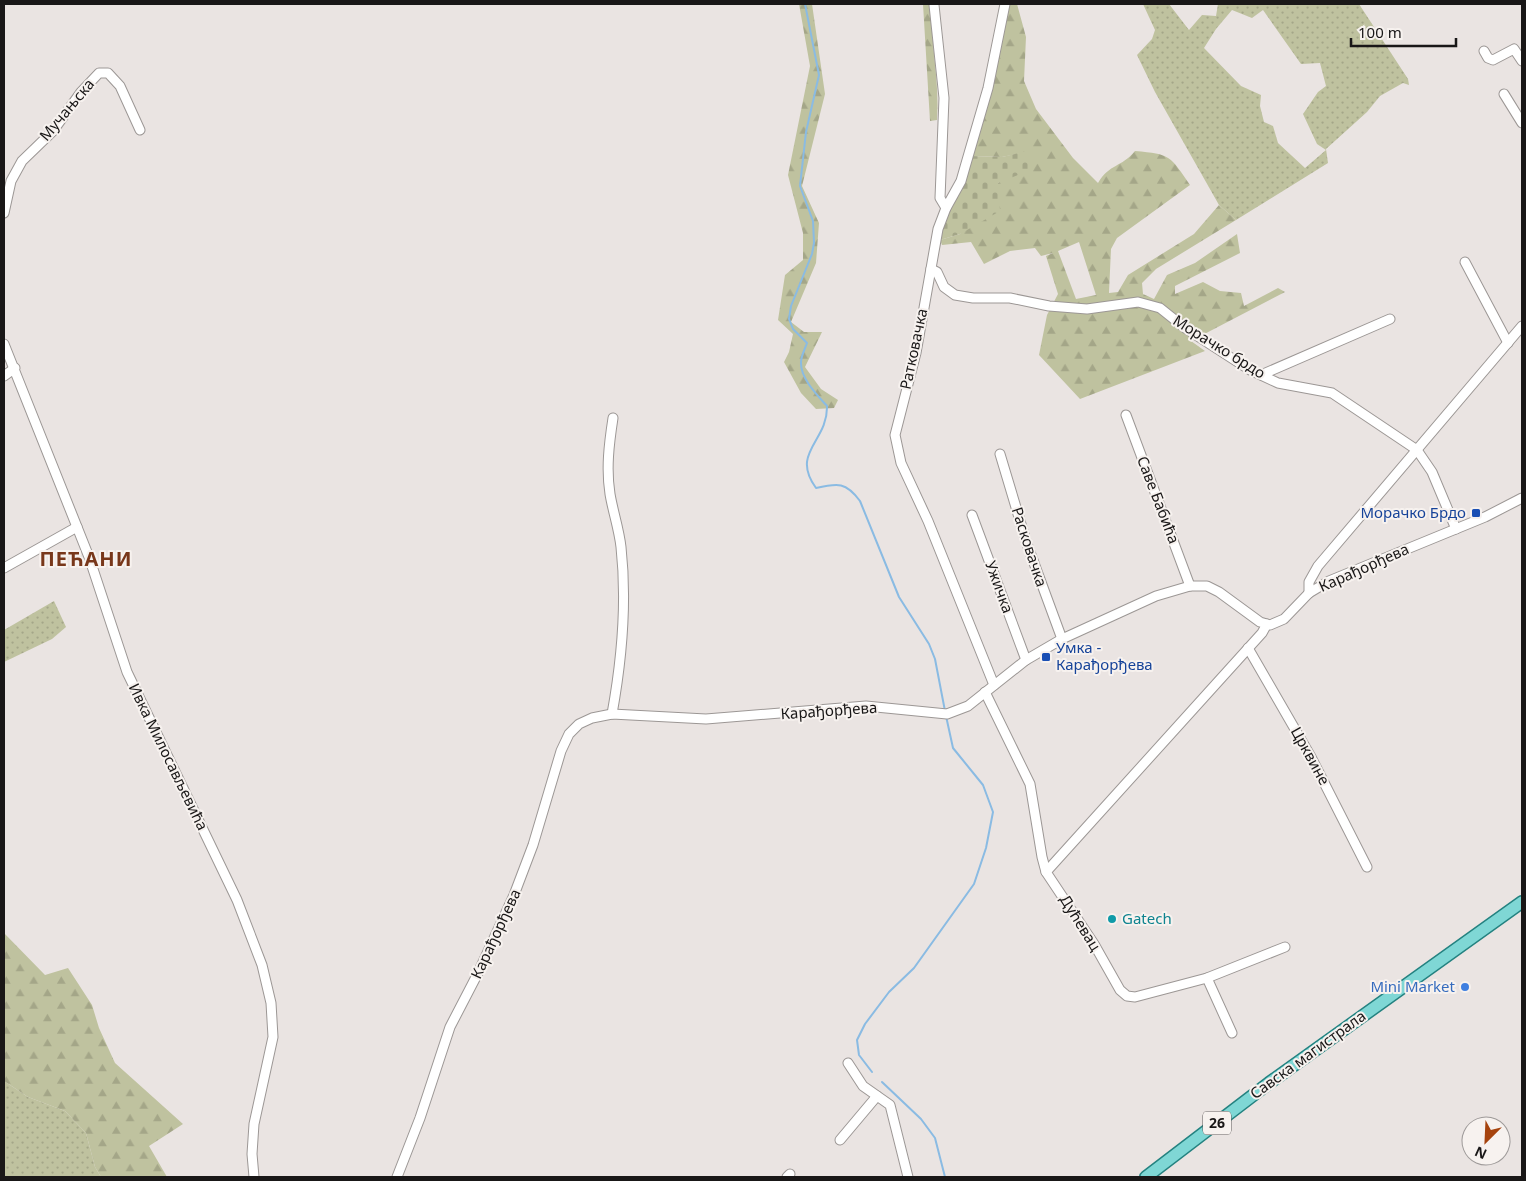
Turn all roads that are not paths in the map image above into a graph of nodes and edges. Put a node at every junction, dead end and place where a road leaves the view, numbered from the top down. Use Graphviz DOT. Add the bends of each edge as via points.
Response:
graph roads {
  1 [pos="1004,4"];
  2 [pos="934,5"];
  3 [pos="1484,51"];
  4 [pos="1522,61"];
  5 [pos="1504,94"];
  6 [pos="1522,123"];
  7 [pos="140,130"];
  8 [pos="946,208"];
  9 [pos="4,213"];
  10 [pos="1465,262"];
  11 [pos="932,270"];
  12 [pos="1390,319"];
  13 [pos="1522,326"];
  14 [pos="1508,343"];
  15 [pos="4,344"];
  16 [pos="15,368"];
  17 [pos="1260,375"];
  18 [pos="4,376"];
  19 [pos="1126,415"];
  20 [pos="613,418"];
  21 [pos="1416,450"];
  22 [pos="1000,454"];
  23 [pos="1522,498"];
  24 [pos="972,515"];
  25 [pos="76,528"];
  26 [pos="1456,529"];
  27 [pos="4,568"];
  28 [pos="1190,586"];
  29 [pos="1309,593"];
  30 [pos="1267,624"];
  31 [pos="1062,639"];
  32 [pos="1248,648"];
  33 [pos="1026,660"];
  34 [pos="994,685"];
  35 [pos="985,692"];
  36 [pos="612,714"];
  37 [pos="1366,867"];
  38 [pos="1046,872"];
  39 [pos="1522,902"];
  40 [pos="1284,947"];
  41 [pos="1207,978"];
  42 [pos="1232,1034"];
  43 [pos="848,1063"];
  44 [pos="877,1096"];
  45 [pos="840,1140"];
  46 [pos="254,1177"];
  47 [pos="397,1177"];
  48 [pos="908,1177"];
  49 [pos="1146,1177"];
  1 -- 8 [label="street, Ратковачка" via="988,88 965,168"];
  2 -- 8 [label="street" via="944,98 940,198"];
  3 -- 4 [label="street" via="1491,60 1516,50"];
  5 -- 6 [label="street"];
  7 -- 9 [label="street, Мучањска" via="117,82 108,73 99,73 53,131 22,161 11,181"];
  8 -- 11 [label="street, Ратковачка" via="938,229"];
  10 -- 14 [label="street"];
  11 -- 17 [label="street, Морачко брдо" via="937,272 944,287 955,295 1010,298 1086,309 1138,302 1160,308"];
  11 -- 34 [label="street, Ратковачка" via="926,287 916,352 894,435 896,448"];
  12 -- 17 [label="street"];
  13 -- 14 [label="street"];
  14 -- 21 [label="street"];
  15 -- 16 [label="street, Ивка Милосављевића"];
  16 -- 18 [label="street"];
  16 -- 25 [label="street, Ивка Милосављевића"];
  17 -- 21 [label="street, Морачко брдо" via="1278,383 1332,393"];
  19 -- 28 [label="street, Саве Бабића"];
  20 -- 36 [label="street" via="607,459 621,545 622,663"];
  21 -- 26 [label="street, Морачко брдо" via="1432,472"];
  21 -- 29 [label="street" via="1318,566 1309,582"];
  22 -- 31 [label="street, Расковачка" via="1027,544"];
  23 -- 26 [label="street, Карађорђева"];
  24 -- 33 [label="street, Ужичка"];
  25 -- 27 [label="street"];
  25 -- 46 [label="street, Ивка Милосављевића" via="89,556 127,672 240,906 262,965 271,1003 273,1036 254,1124"];
  26 -- 29 [label="street, Карађорђева" via="1337,577"];
  28 -- 30 [label="street, Карађорђева" via="1213,588"];
  28 -- 31 [label="street, Карађорђева" via="1156,596"];
  29 -- 30 [label="street, Карађорђева" via="1284,619"];
  30 -- 32 [label="street"];
  31 -- 33 [label="street, Карађорђева"];
  32 -- 37 [label="street, Црквине" via="1311,757"];
  32 -- 38 [label="street"];
  33 -- 34 [label="street, Карађорђева"];
  34 -- 35 [label="street, Карађорђева"];
  35 -- 36 [label="street, Карађорђева" via="968,706 943,714 874,706 706,719"];
  35 -- 38 [label="street, Дућевац" via="1030,784"];
  36 -- 47 [label="street, Карађорђева" via="579,724 565,742 523,872 450,1028"];
  38 -- 41 [label="street, Дућевац" via="1120,990 1127,996 1134,997"];
  39 -- 49 [label="main road, Савска магистрала / 26" via="1269,1082"];
  40 -- 41 [label="street, Дућевац"];
  41 -- 42 [label="street"];
  43 -- 44 [label="street" via="864,1086"];
  44 -- 45 [label="street"];
  44 -- 48 [label="street" via="890,1105"];
}
